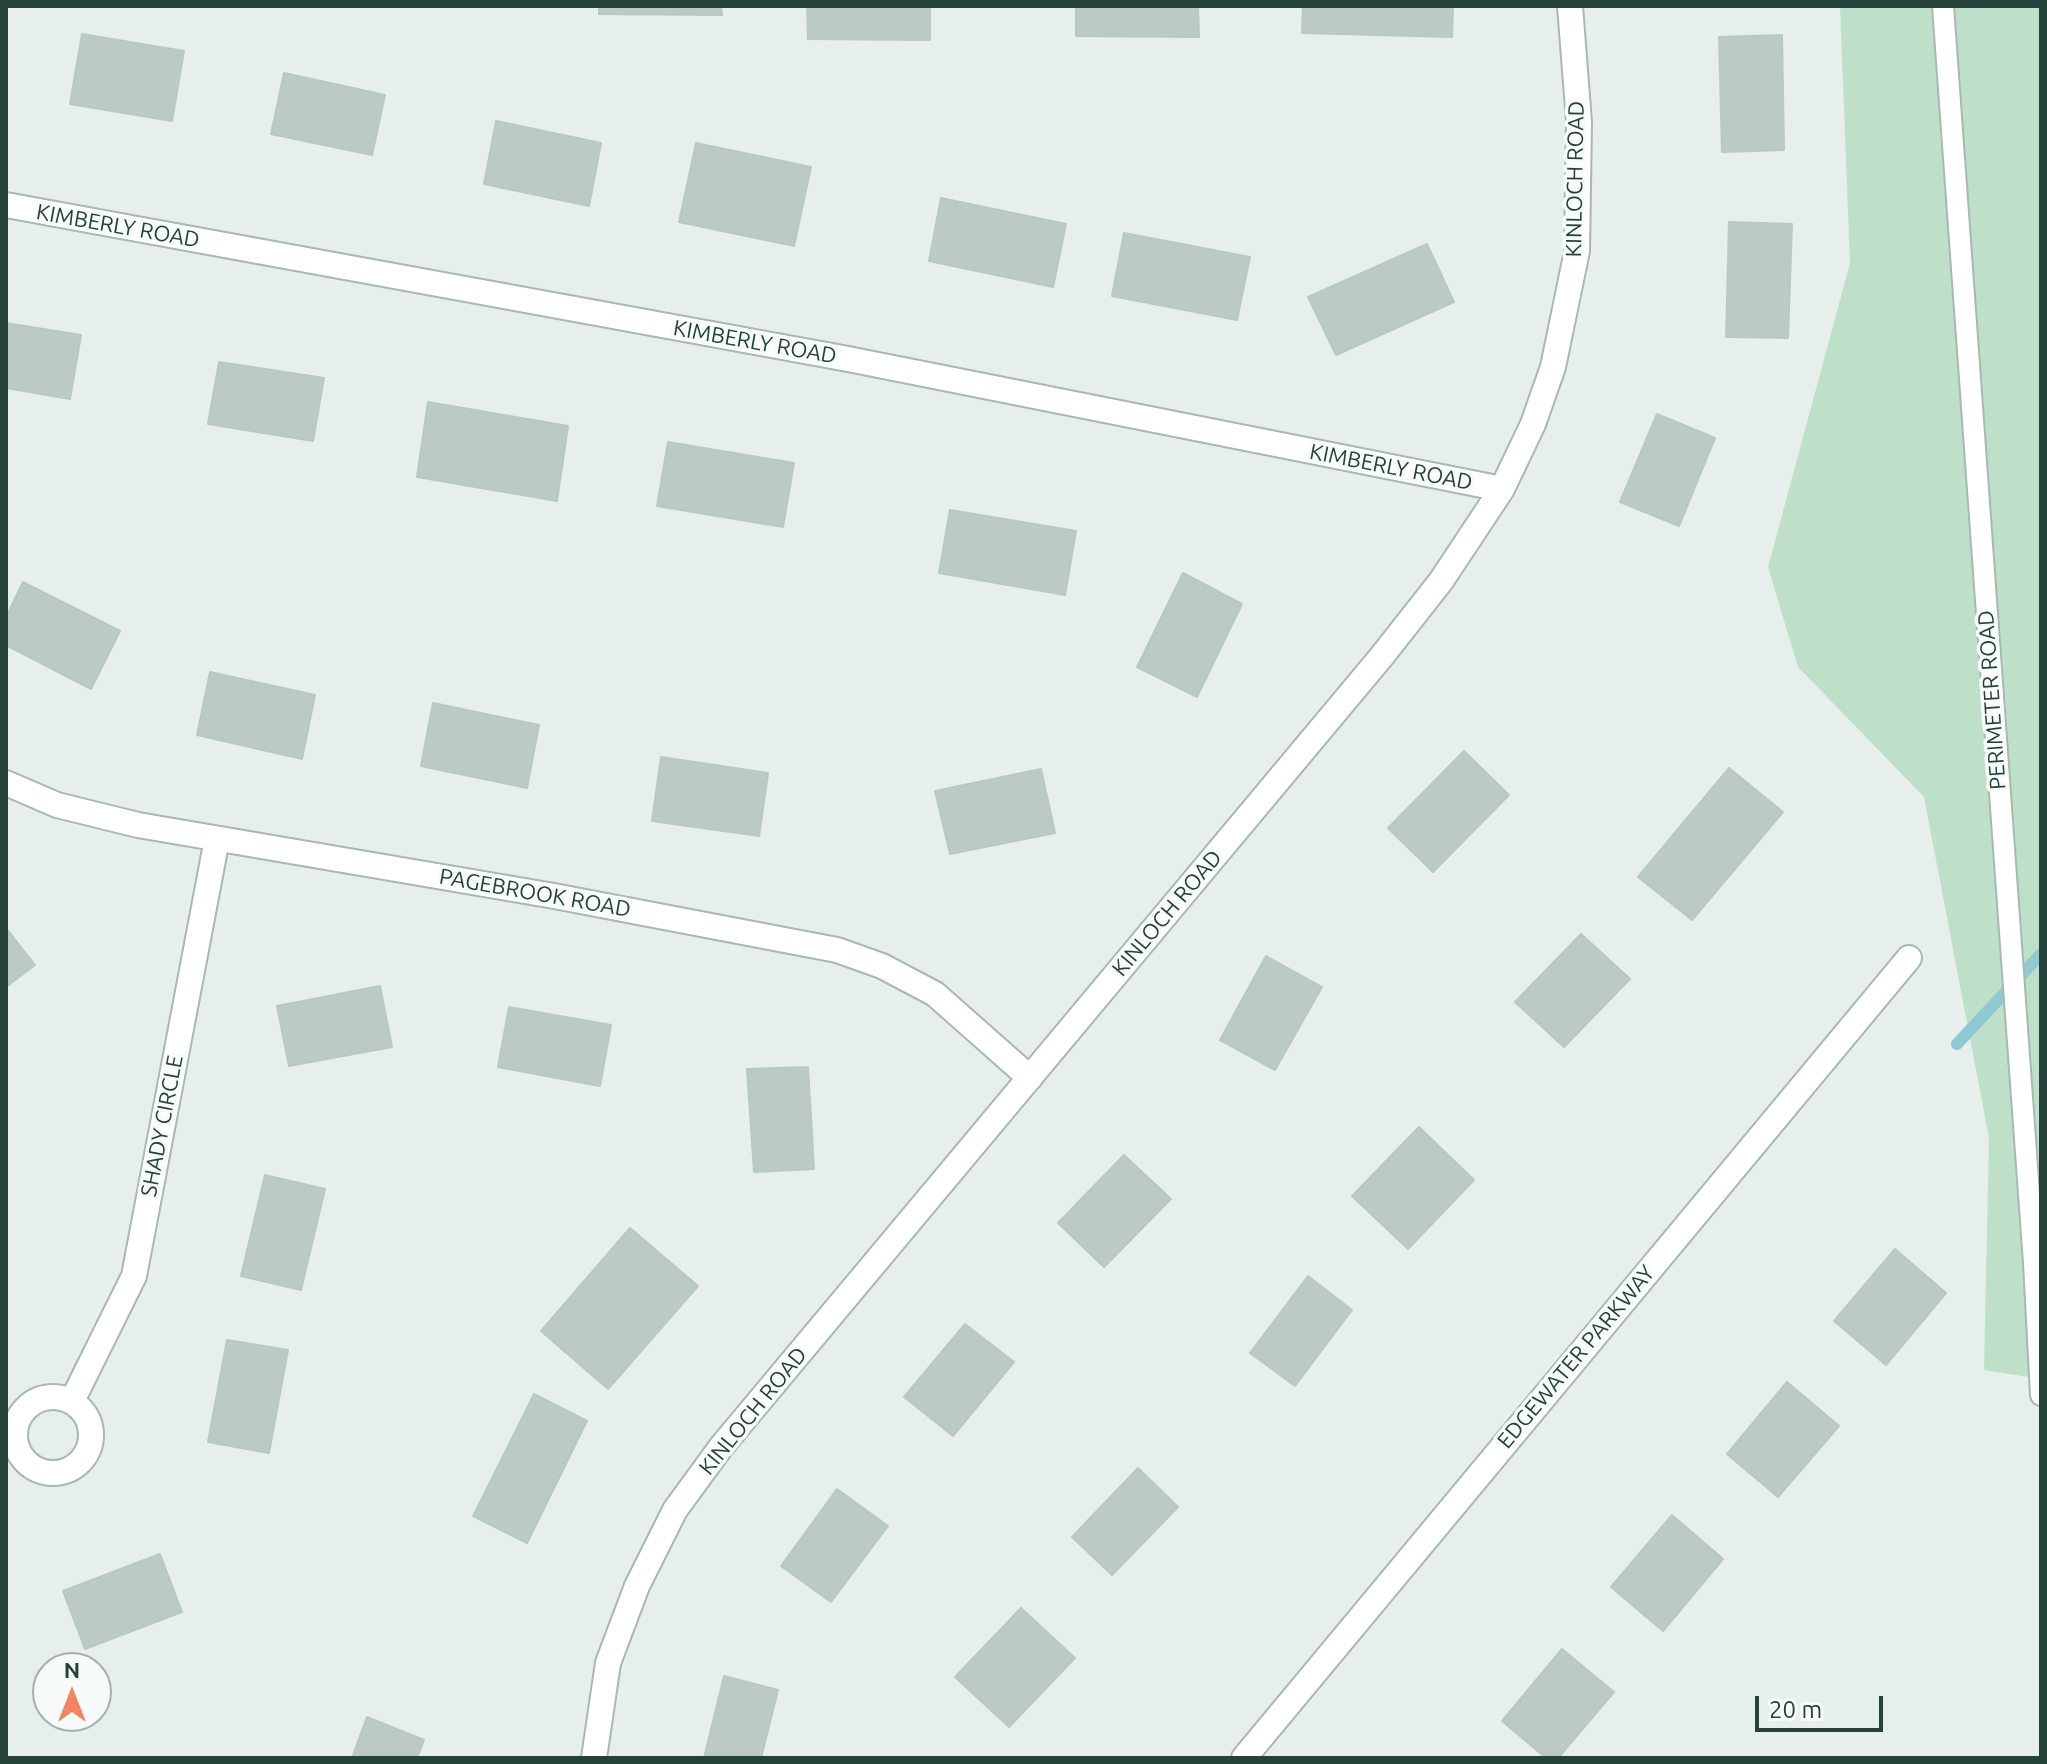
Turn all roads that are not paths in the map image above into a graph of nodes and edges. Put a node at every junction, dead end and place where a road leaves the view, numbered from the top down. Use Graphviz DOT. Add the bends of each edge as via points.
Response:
graph roads {
  1 [pos="1570,6"];
  2 [pos="1943,6"];
  3 [pos="6,205"];
  4 [pos="1502,489"];
  5 [pos="6,783"];
  6 [pos="217,839"];
  7 [pos="1909,958"];
  8 [pos="1030,1078"];
  9 [pos="2041,1395"];
  10 [pos="72,1401"];
  11 [pos="594,1758"];
  12 [pos="1244,1758"];
  1 -- 4 [label="street, KINLOCH ROAD" via="1579,122 1577,251 1553,367"];
  2 -- 9 [label="lane, PERIMETER ROAD"];
  3 -- 4 [label="street, KIMBERLY ROAD" via="848,359"];
  4 -- 8 [label="street, KINLOCH ROAD" via="1441,581 1382,656"];
  5 -- 6 [label="street, PAGEBROOK ROAD" via="57,805"];
  6 -- 8 [label="street, PAGEBROOK ROAD" via="837,950 935,994"];
  6 -- 10 [label="street, SHADY CIRCLE" via="134,1276"];
  7 -- 12 [label="street, EDGEWATER PARKWAY"];
  8 -- 11 [label="street, KINLOCH ROAD" via="721,1447 675,1510 637,1586 608,1663"];
}
